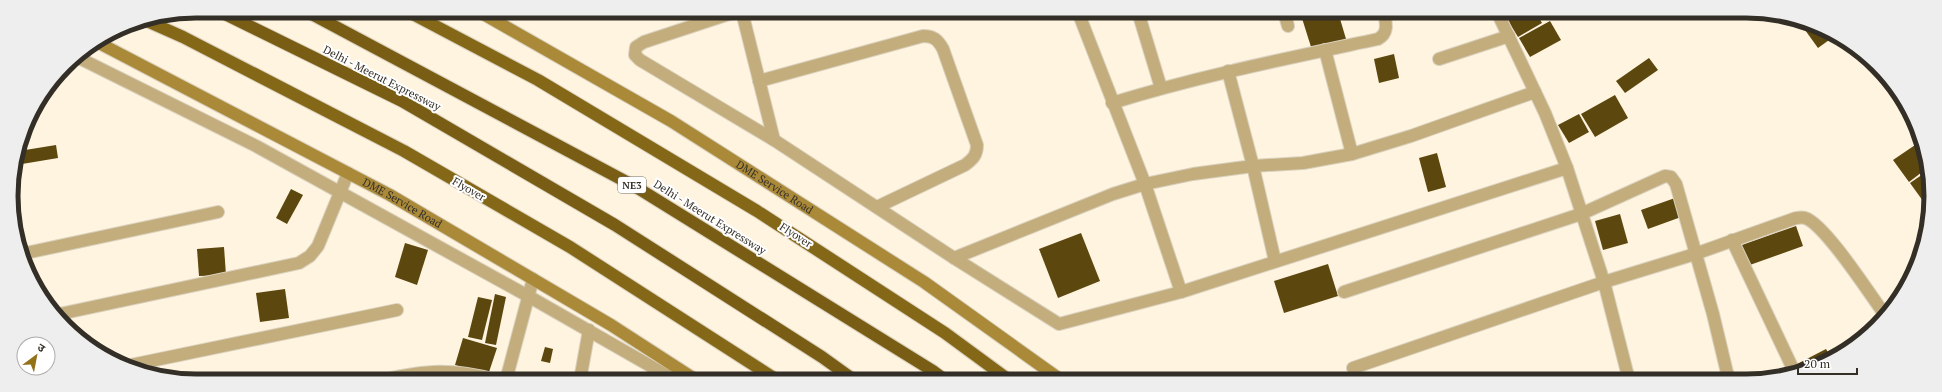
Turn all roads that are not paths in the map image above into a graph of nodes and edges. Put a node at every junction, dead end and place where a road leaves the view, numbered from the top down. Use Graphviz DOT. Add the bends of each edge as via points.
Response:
graph roads {
  1 [pos="233,18"];
  2 [pos="319,18"];
  3 [pos="419,18"];
  4 [pos="490,18"];
  5 [pos="717,18"];
  6 [pos="744,18"];
  7 [pos="1080,18"];
  8 [pos="1140,18"];
  9 [pos="1286,18"];
  10 [pos="1385,18"];
  11 [pos="1500,18"];
  12 [pos="152,23"];
  13 [pos="1288,26"];
  14 [pos="1508,36"];
  15 [pos="102,45"];
  16 [pos="1325,50"];
  17 [pos="1439,58"];
  18 [pos="82,60"];
  19 [pos="1228,71"];
  20 [pos="760,81"];
  21 [pos="1161,88"];
  22 [pos="1535,92"];
  23 [pos="1112,103"];
  24 [pos="774,140"];
  25 [pos="1352,154"];
  26 [pos="1253,166"];
  27 [pos="1567,168"];
  28 [pos="348,173"];
  29 [pos="1145,184"];
  30 [pos="340,192"];
  31 [pos="877,207"];
  32 [pos="218,212"];
  33 [pos="1581,214"];
  34 [pos="1732,240"];
  35 [pos="27,253"];
  36 [pos="1695,254"];
  37 [pos="954,258"];
  38 [pos="1275,261"];
  39 [pos="533,279"];
  40 [pos="1604,282"];
  41 [pos="1181,292"];
  42 [pos="1344,292"];
  43 [pos="528,296"];
  44 [pos="396,310"];
  45 [pos="1882,311"];
  46 [pos="62,313"];
  47 [pos="589,330"];
  48 [pos="136,364"];
  49 [pos="1353,368"];
  50 [pos="1793,368"];
  51 [pos="420,374"];
  52 [pos="474,374"];
  53 [pos="508,374"];
  54 [pos="581,374"];
  55 [pos="657,374"];
  56 [pos="687,374"];
  57 [pos="769,374"];
  58 [pos="846,374"];
  59 [pos="935,374"];
  60 [pos="1000,374"];
  61 [pos="1053,374"];
  62 [pos="1627,374"];
  63 [pos="1727,374"];
  1 -- 58 [label="highway, Delhi - Meerut Expressway" via="416,109 615,226"];
  2 -- 59 [label="highway, Delhi - Meerut Expressway / NE3" via="636,186"];
  3 -- 60 [label="highway, Flyover" via="538,80 757,210 945,333"];
  4 -- 61 [label="main road, DME Service Road" via="685,130 924,282"];
  5 -- 24 [label="street" via="644,42 636,47 635,55"];
  6 -- 20 [label="street"];
  7 -- 23 [label="street"];
  8 -- 21 [label="street"];
  9 -- 13 [label="street"];
  10 -- 16 [label="street" via="1386,31 1378,39"];
  11 -- 14 [label="street"];
  12 -- 57 [label="highway, Flyover" via="404,151 570,247"];
  14 -- 17 [label="street"];
  14 -- 22 [label="street"];
  15 -- 28 [label="main road, DME Service Road"];
  16 -- 19 [label="street"];
  16 -- 25 [label="street"];
  18 -- 30 [label="street" via="256,146"];
  19 -- 21 [label="street"];
  19 -- 26 [label="street"];
  20 -- 24 [label="street"];
  20 -- 31 [label="street" via="923,36 931,36 938,41 978,145 977,154 965,165"];
  21 -- 23 [label="street"];
  22 -- 25 [label="street"];
  22 -- 27 [label="street"];
  23 -- 29 [label="street"];
  24 -- 31 [label="street"];
  25 -- 26 [label="street" via="1302,163"];
  26 -- 29 [label="street"];
  26 -- 38 [label="street"];
  27 -- 33 [label="street"];
  27 -- 38 [label="street"];
  28 -- 30 [label="street"];
  28 -- 39 [label="main road, DME Service Road"];
  29 -- 37 [label="street" via="1113,194"];
  29 -- 41 [label="street"];
  30 -- 43 [label="street"];
  30 -- 46 [label="street" via="318,246 310,256 299,263"];
  31 -- 37 [label="street"];
  32 -- 35 [label="street"];
  33 -- 36 [label="street" via="1665,176 1671,177 1676,184"];
  33 -- 40 [label="street"];
  33 -- 42 [label="street"];
  34 -- 36 [label="street"];
  34 -- 45 [label="street" via="1796,218 1806,218 1828,237"];
  34 -- 50 [label="street"];
  36 -- 40 [label="street"];
  36 -- 63 [label="street"];
  37 -- 41 [label="street" via="1059,324"];
  38 -- 41 [label="street"];
  39 -- 43 [label="street"];
  39 -- 56 [label="main road, DME Service Road"];
  40 -- 49 [label="street"];
  40 -- 62 [label="street"];
  43 -- 47 [label="street"];
  43 -- 53 [label="street"];
  44 -- 48 [label="street"];
  47 -- 54 [label="street"];
  47 -- 55 [label="street"];
  51 -- 52 [label="street" via="439,371"];
}
